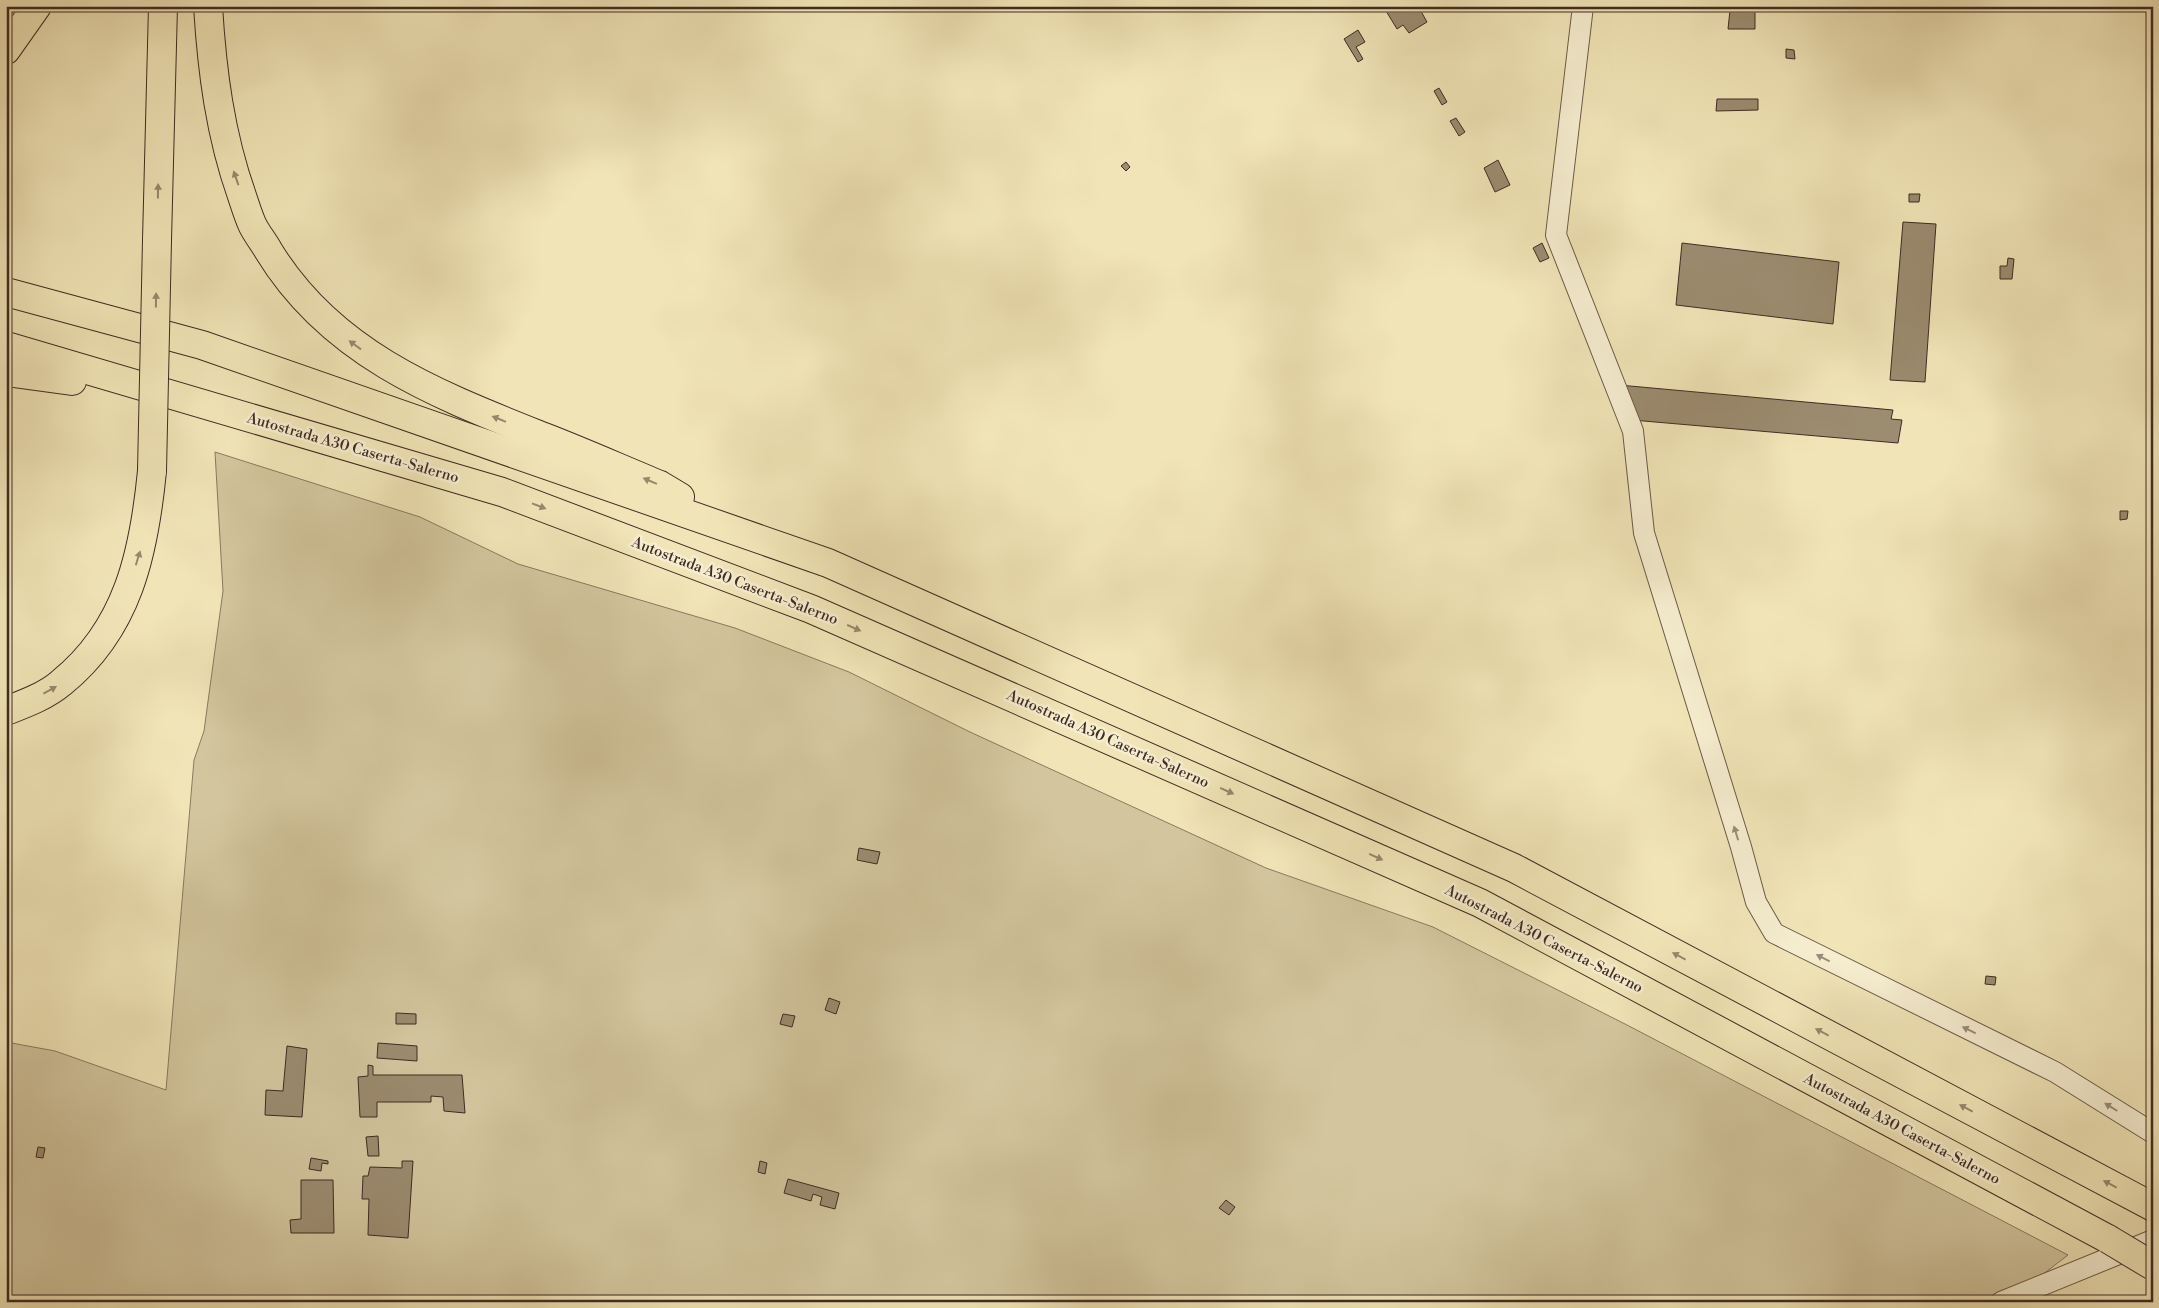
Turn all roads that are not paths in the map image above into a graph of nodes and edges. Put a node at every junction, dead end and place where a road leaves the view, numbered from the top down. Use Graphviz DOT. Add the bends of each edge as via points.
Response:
graph roads {
  1 [pos="37,6"];
  2 [pos="146,6"];
  3 [pos="163,6"];
  4 [pos="208,6"];
  5 [pos="1582,6"];
  6 [pos="6,50"];
  7 [pos="148,237"];
  8 [pos="6,292"];
  9 [pos="6,346"];
  10 [pos="6,372"];
  11 [pos="143,469"];
  12 [pos="502,492"];
  13 [pos="737,531"];
  14 [pos="6,691"];
  15 [pos="6,711"];
  16 [pos="2153,1133"];
  17 [pos="2153,1207"];
  18 [pos="2153,1240"];
  19 [pos="2153,1266"];
  20 [pos="2001,1302"];
  1 -- 6 [label="highway"];
  2 -- 7 [label="highway"];
  7 -- 3 [label="highway, one-way"];
  13 -- 4 [label="highway, one-way" via="660,485 405,377 371,356 319,314 297,292 249,216 222,125 211,60"];
  16 -- 5 [label="street, one-way" via="2055,1072 1774,934 1756,902 1644,533 1633,431 1556,235"];
  7 -- 11 [label="highway"];
  8 -- 13 [label="highway" via="202,345"];
  9 -- 12 [label="highway, Autostrada A30 Caserta-Salerno"];
  10 -- 12 [label="highway" via="57,378 104,389 385,470"];
  11 -- 14 [label="highway" via="115,571 92,620 71,650 48,669"];
  15 -- 11 [label="highway, one-way" via="60,684 84,662 119,611 143,542"];
  12 -- 19 [label="highway, Autostrada A30 Caserta-Salerno, one-way, bridge" via="811,609 1480,902"];
  17 -- 13 [label="highway, one-way" via="1514,868 828,563"];
  18 -- 20 [label="street"];
}
